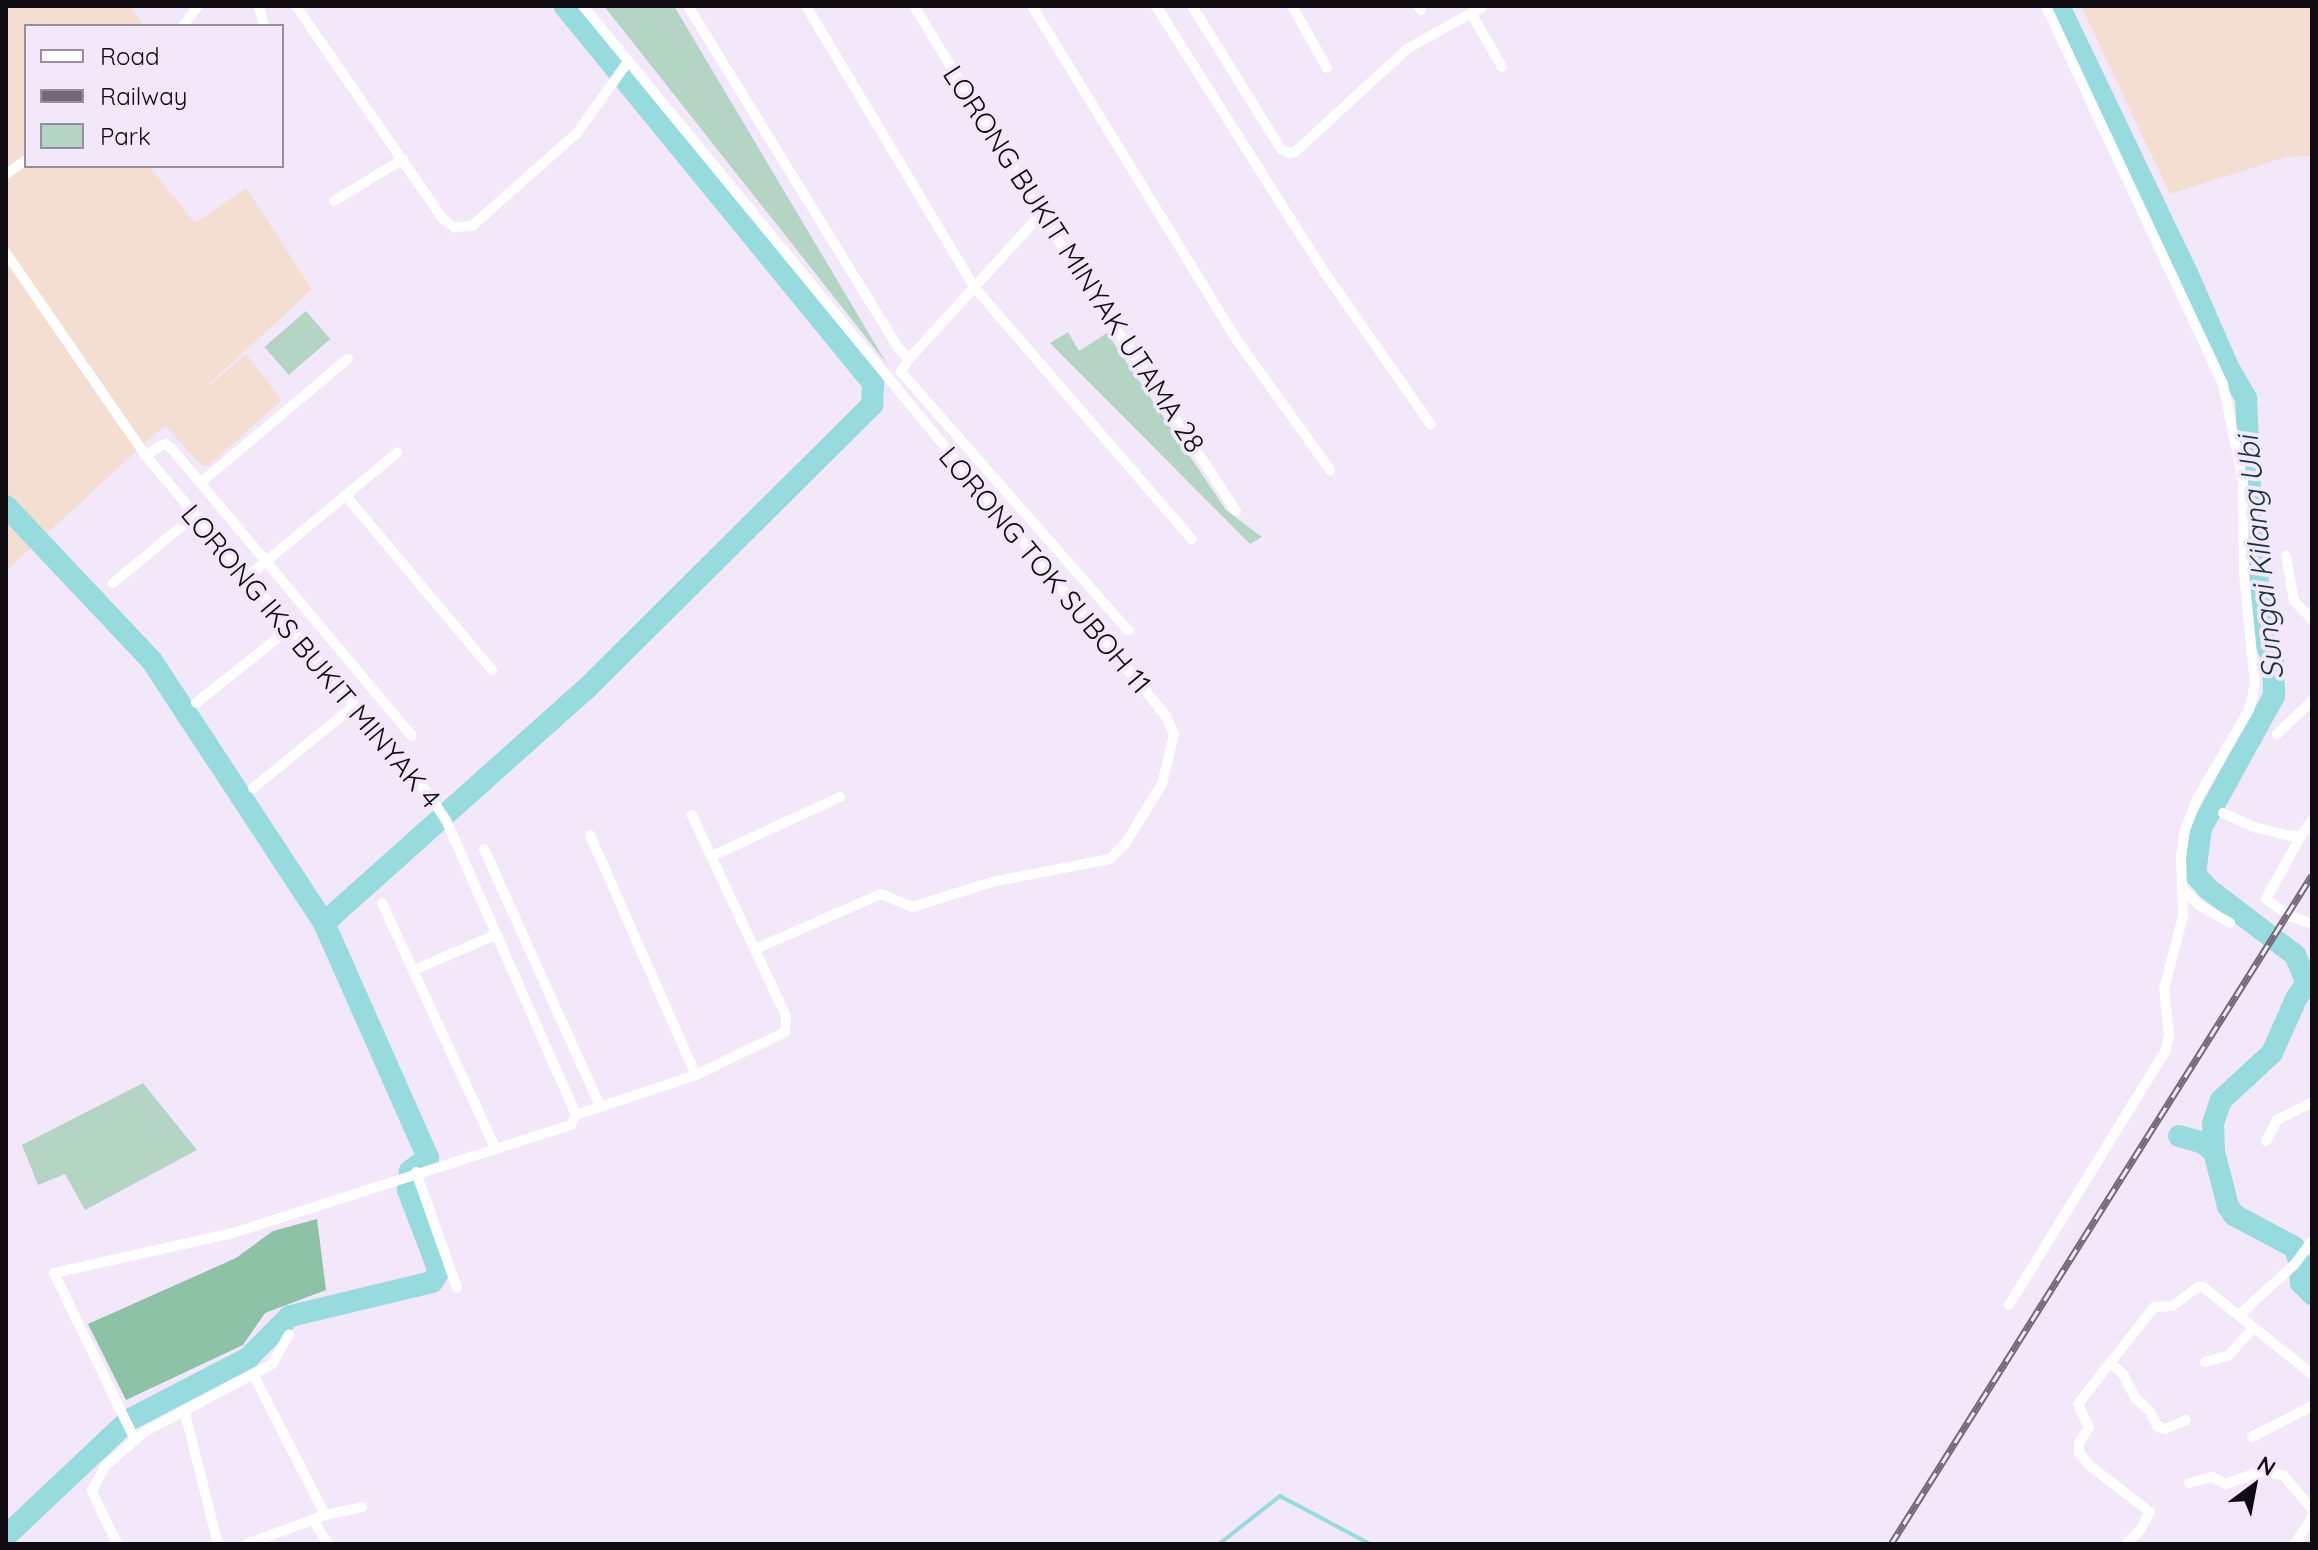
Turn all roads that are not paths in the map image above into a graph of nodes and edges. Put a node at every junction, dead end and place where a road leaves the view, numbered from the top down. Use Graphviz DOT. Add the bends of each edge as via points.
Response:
graph roads {
  1 [pos="198,6"];
  2 [pos="296,6"];
  3 [pos="583,6"];
  4 [pos="688,6"];
  5 [pos="806,6"];
  6 [pos="914,6"];
  7 [pos="1032,6"];
  8 [pos="1156,6"];
  9 [pos="1192,6"];
  10 [pos="1292,6"];
  11 [pos="2046,6"];
  12 [pos="1482,7"];
  13 [pos="1471,13"];
  14 [pos="189,24"];
  15 [pos="625,66"];
  16 [pos="1502,67"];
  17 [pos="1327,68"];
  18 [pos="403,159"];
  19 [pos="24,161"];
  20 [pos="6,174"];
  21 [pos="334,201"];
  22 [pos="1041,214"];
  23 [pos="6,253"];
  24 [pos="975,288"];
  25 [pos="348,359"];
  26 [pos="909,359"];
  27 [pos="1431,425"];
  28 [pos="397,453"];
  29 [pos="146,456"];
  30 [pos="1330,470"];
  31 [pos="200,483"];
  32 [pos="346,496"];
  33 [pos="1236,511"];
  34 [pos="194,516"];
  35 [pos="1192,539"];
  36 [pos="2286,556"];
  37 [pos="267,563"];
  38 [pos="247,577"];
  39 [pos="113,583"];
  40 [pos="2312,619"];
  41 [pos="289,629"];
  42 [pos="1128,630"];
  43 [pos="492,670"];
  44 [pos="2312,701"];
  45 [pos="196,703"];
  46 [pos="354,706"];
  47 [pos="2277,734"];
  48 [pos="412,736"];
  49 [pos="253,788"];
  50 [pos="840,797"];
  51 [pos="2223,813"];
  52 [pos="692,815"];
  53 [pos="2312,820"];
  54 [pos="590,835"];
  55 [pos="2301,836"];
  56 [pos="484,849"];
  57 [pos="712,856"];
  58 [pos="2184,890"];
  59 [pos="382,903"];
  60 [pos="2230,923"];
  61 [pos="2312,924"];
  62 [pos="495,935"];
  63 [pos="755,949"];
  64 [pos="414,970"];
  65 [pos="696,1075"];
  66 [pos="2312,1102"];
  67 [pos="600,1106"];
  68 [pos="574,1120"];
  69 [pos="2266,1141"];
  70 [pos="495,1148"];
  71 [pos="415,1173"];
  72 [pos="2310,1245"];
  73 [pos="457,1288"];
  74 [pos="2009,1305"];
  75 [pos="2240,1314"];
  76 [pos="2252,1329"];
  77 [pos="289,1334"];
  78 [pos="2205,1362"];
  79 [pos="2110,1363"];
  80 [pos="2312,1374"];
  81 [pos="254,1376"];
  82 [pos="2312,1406"];
  83 [pos="185,1413"];
  84 [pos="2186,1420"];
  85 [pos="133,1436"];
  86 [pos="2252,1437"];
  87 [pos="2189,1483"];
  88 [pos="362,1507"];
  89 [pos="2312,1509"];
  90 [pos="325,1515"];
  91 [pos="2312,1517"];
  92 [pos="313,1520"];
  93 [pos="117,1544"];
  94 [pos="218,1544"];
  95 [pos="247,1544"];
  96 [pos="328,1544"];
  97 [pos="2126,1544"];
  98 [pos="2295,1544"];
  1 -- 14 [label="street"];
  2 -- 18 [label="street"];
  3 -- 15 [label="street, LORONG TOK SUBOH 11"];
  4 -- 26 [label="street"];
  5 -- 24 [label="street"];
  6 -- 22 [label="street, LORONG BUKIT MINYAK UTAMA 28"];
  7 -- 30 [label="street" via="1237,340"];
  8 -- 27 [label="street" via="1325,273"];
  9 -- 13 [label="street" via="1281,149 1295,152 1407,49"];
  10 -- 17 [label="street"];
  11 -- 58 [label="street" via="2223,384 2243,481 2253,698 2185,830"];
  12 -- 13 [label="street"];
  13 -- 16 [label="street"];
  15 -- 18 [label="street" via="577,133 472,226 454,227 443,219"];
  15 -- 63 [label="street, LORONG TOK SUBOH 11" via="1166,716 1174,735 1162,784 1110,859 1036,871 912,907 881,894"];
  18 -- 21 [label="street"];
  19 -- 20 [label="street"];
  22 -- 24 [label="street"];
  22 -- 33 [label="street, LORONG BUKIT MINYAK UTAMA 28"];
  23 -- 29 [label="street, LORONG IKS BUKIT MINYAK 4"];
  24 -- 26 [label="street"];
  24 -- 35 [label="street"];
  25 -- 31 [label="street"];
  26 -- 42 [label="street" via="901,372"];
  28 -- 32 [label="street"];
  29 -- 31 [label="street" via="166,444"];
  29 -- 34 [label="street, LORONG IKS BUKIT MINYAK 4"];
  31 -- 37 [label="street"];
  32 -- 37 [label="street"];
  32 -- 43 [label="street"];
  34 -- 38 [label="street, LORONG IKS BUKIT MINYAK 4"];
  34 -- 39 [label="street"];
  36 -- 40 [label="street" via="2294,601"];
  37 -- 38 [label="street"];
  37 -- 48 [label="street"];
  38 -- 41 [label="street, LORONG IKS BUKIT MINYAK 4"];
  41 -- 45 [label="street"];
  41 -- 46 [label="street, LORONG IKS BUKIT MINYAK 4"];
  44 -- 47 [label="street"];
  46 -- 49 [label="street"];
  46 -- 62 [label="street, LORONG IKS BUKIT MINYAK 4" via="427,792 459,847"];
  50 -- 57 [label="street"];
  51 -- 55 [label="street" via="2254,827"];
  52 -- 57 [label="street"];
  53 -- 55 [label="street"];
  54 -- 65 [label="street"];
  55 -- 61 [label="street" via="2266,899"];
  56 -- 67 [label="street"];
  57 -- 63 [label="street"];
  58 -- 60 [label="street"];
  58 -- 74 [label="street" via="2183,916 2164,989 2166,1050"];
  59 -- 64 [label="street"];
  62 -- 64 [label="street"];
  62 -- 68 [label="street, LORONG IKS BUKIT MINYAK 4"];
  63 -- 65 [label="street" via="786,1016 785,1032"];
  64 -- 70 [label="street"];
  65 -- 67 [label="street"];
  66 -- 69 [label="street" via="2277,1120"];
  67 -- 68 [label="street"];
  68 -- 70 [label="street"];
  70 -- 71 [label="street"];
  71 -- 73 [label="street"];
  71 -- 85 [label="street" via="233,1233 54,1273"];
  72 -- 75 [label="street"];
  75 -- 76 [label="street"];
  75 -- 79 [label="street" via="2198,1287 2172,1306 2154,1307"];
  76 -- 78 [label="street" via="2228,1356"];
  76 -- 80 [label="street"];
  77 -- 81 [label="street" via="278,1357"];
  79 -- 84 [label="street" via="2157,1426 2165,1429"];
  79 -- 97 [label="street" via="2078,1404 2089,1427 2079,1452 2150,1512"];
  81 -- 83 [label="street"];
  81 -- 90 [label="street"];
  82 -- 86 [label="street"];
  83 -- 85 [label="street"];
  83 -- 94 [label="street"];
  85 -- 93 [label="street" via="106,1465 92,1491"];
  87 -- 89 [label="street" via="2212,1477 2226,1484 2262,1471 2283,1475"];
  88 -- 90 [label="street"];
  90 -- 92 [label="street"];
  91 -- 98 [label="street"];
  92 -- 95 [label="street"];
  92 -- 96 [label="street"];
}
